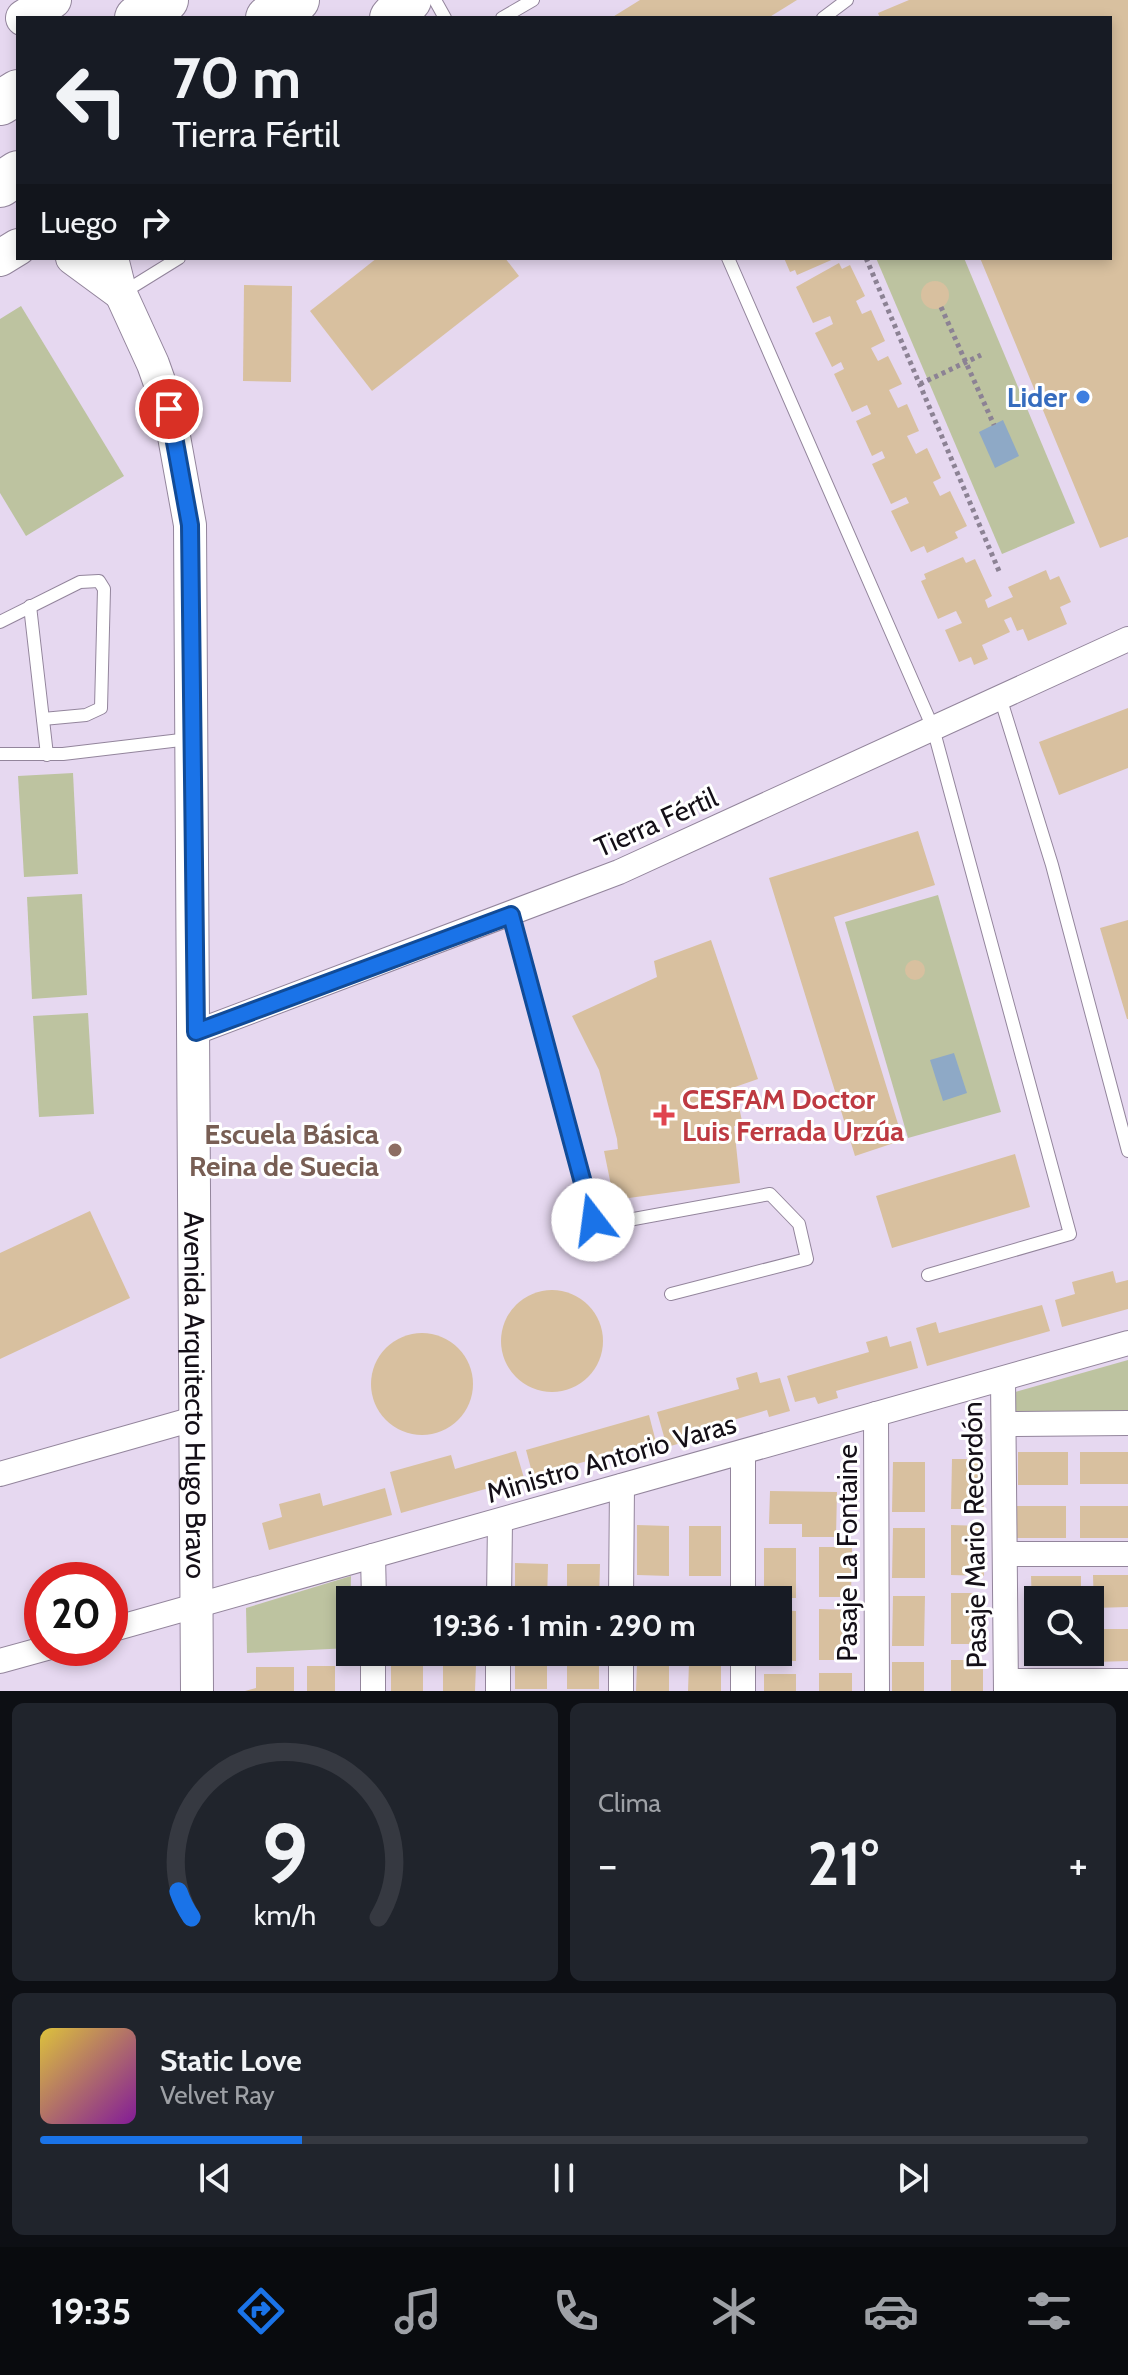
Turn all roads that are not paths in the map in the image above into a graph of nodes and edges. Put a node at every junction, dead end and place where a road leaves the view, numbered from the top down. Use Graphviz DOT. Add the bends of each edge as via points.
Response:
graph roads {
  1 [pos="53,0"];
  2 [pos="166,0"];
  3 [pos="297,0"];
  4 [pos="409,0"];
  5 [pos="435,0"];
  6 [pos="533,0"];
  7 [pos="847,0"];
  8 [pos="27,16"];
  9 [pos="140,16"];
  10 [pos="271,16"];
  11 [pos="394,16"];
  12 [pos="405,16"];
  13 [pos="505,16"];
  14 [pos="826,16"];
  15 [pos="75,260"];
  16 [pos="112,260"];
  17 [pos="176,260"];
  18 [pos="729,260"];
  19 [pos="121,294"];
  20 [pos="30,606"];
  21 [pos="0,622"];
  22 [pos="1128,639"];
  23 [pos="1000,697"];
  24 [pos="43,719"];
  25 [pos="933,728"];
  26 [pos="193,739"];
  27 [pos="0,754"];
  28 [pos="47,755"];
  29 [pos="511,915"];
  30 [pos="196,1032"];
  31 [pos="1128,1151"];
  32 [pos="928,1275"];
  33 [pos="671,1294"];
  34 [pos="1128,1343"];
  35 [pos="1003,1379"];
  36 [pos="876,1414"];
  37 [pos="197,1418"];
  38 [pos="1128,1423"];
  39 [pos="1004,1424"];
  40 [pos="743,1452"];
  41 [pos="0,1474"];
  42 [pos="622,1486"];
  43 [pos="500,1521"];
  44 [pos="1005,1554"];
  45 [pos="1128,1554"];
  46 [pos="373,1556"];
  47 [pos="374,1586"];
  48 [pos="499,1586"];
  49 [pos="621,1586"];
  50 [pos="743,1586"];
  51 [pos="197,1605"];
  52 [pos="128,1625"];
  53 [pos="24,1654"];
  54 [pos="0,1661"];
  55 [pos="373,1666"];
  56 [pos="498,1666"];
  57 [pos="621,1666"];
  58 [pos="743,1666"];
  59 [pos="1128,1681"];
  60 [pos="1006,1686"];
  61 [pos="197,1691"];
  62 [pos="373,1691"];
  63 [pos="498,1691"];
  64 [pos="621,1691"];
  65 [pos="743,1691"];
  66 [pos="877,1691"];
  1 -- 8 [label="main road"];
  2 -- 9 [label="highway"];
  3 -- 10 [label="highway"];
  4 -- 11 [label="highway"];
  5 -- 12 [label="main road"];
  6 -- 13 [label="lane"];
  7 -- 14 [label="lane"];
  15 -- 19 [label="street"];
  16 -- 19 [label="street, Avenida Arquitecto Hugo Bravo"];
  17 -- 19 [label="lane"];
  18 -- 25 [label="lane"];
  19 -- 26 [label="street, Avenida Arquitecto Hugo Bravo" via="169,409 190,525"];
  20 -- 21 [label="lane"];
  20 -- 24 [label="lane"];
  20 -- 24 [label="lane" via="80,582 99,581 104,589 101,708 86,715"];
  22 -- 23 [label="street, Tierra Fértil"];
  23 -- 25 [label="street, Tierra Fértil"];
  23 -- 31 [label="lane" via="1052,865"];
  24 -- 28 [label="lane"];
  25 -- 29 [label="street, Tierra Fértil" via="701,836"];
  25 -- 32 [label="lane" via="1070,1234"];
  26 -- 28 [label="lane"];
  26 -- 30 [label="street, Avenida Arquitecto Hugo Bravo"];
  27 -- 28 [label="lane"];
  29 -- 30 [label="street, Tierra Fértil"];
  29 -- 33 [label="lane" via="593,1220 612,1223 770,1194 799,1224 807,1259"];
  30 -- 37 [label="street, Avenida Arquitecto Hugo Bravo"];
  34 -- 35 [label="street, Ministro Antorio Varas"];
  35 -- 36 [label="street, Ministro Antorio Varas"];
  35 -- 39 [label="street, Pasaje Mario Recordón"];
  36 -- 40 [label="street, Ministro Antorio Varas"];
  36 -- 66 [label="street, Pasaje La Fontaine"];
  37 -- 41 [label="street"];
  37 -- 51 [label="street, Avenida Arquitecto Hugo Bravo"];
  38 -- 39 [label="street"];
  39 -- 44 [label="street, Pasaje Mario Recordón"];
  40 -- 42 [label="street, Ministro Antorio Varas"];
  40 -- 50 [label="street"];
  42 -- 43 [label="street, Ministro Antorio Varas"];
  42 -- 49 [label="street"];
  43 -- 46 [label="street, Ministro Antorio Varas"];
  43 -- 48 [label="street"];
  44 -- 45 [label="street"];
  44 -- 60 [label="street, Pasaje Mario Recordón"];
  46 -- 47 [label="street"];
  46 -- 51 [label="street, Ministro Antorio Varas"];
  51 -- 52 [label="street, Ministro Antorio Varas"];
  51 -- 61 [label="street, Avenida Arquitecto Hugo Bravo"];
  53 -- 54 [label="street"];
  55 -- 62 [label="street"];
  56 -- 63 [label="street"];
  57 -- 64 [label="street"];
  58 -- 65 [label="street"];
  59 -- 60 [label="street"];
}
